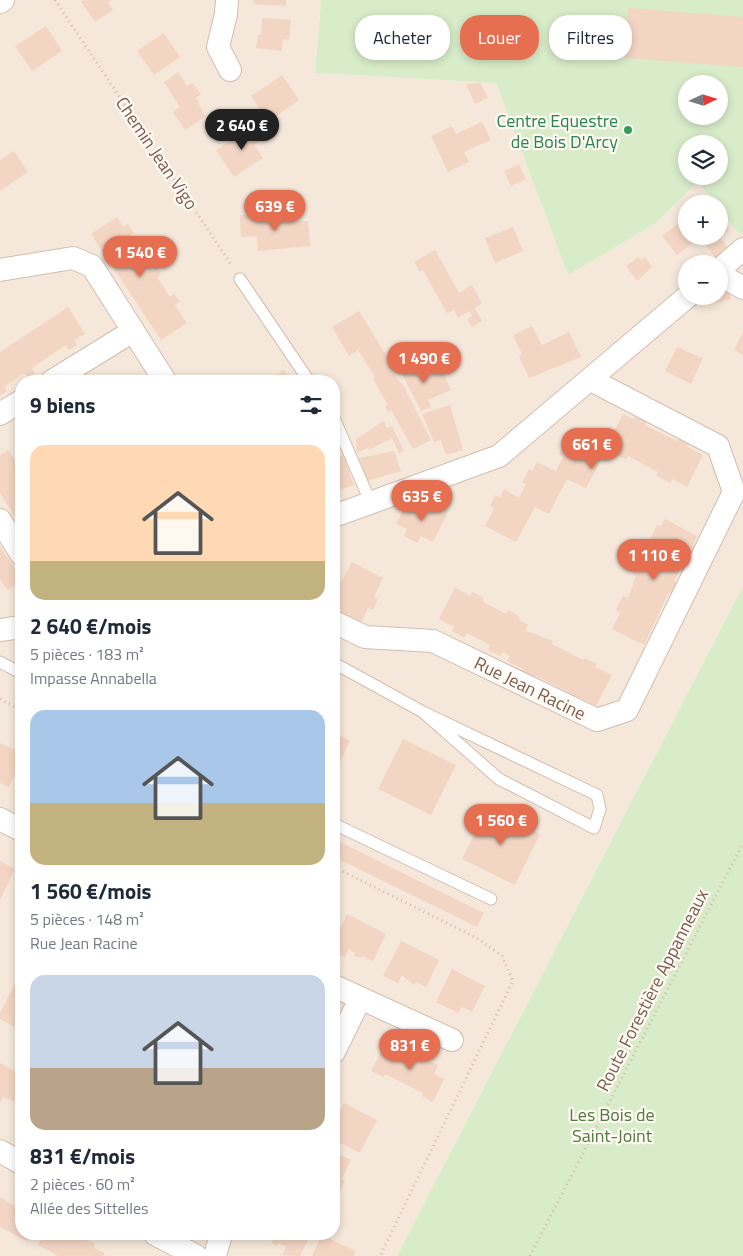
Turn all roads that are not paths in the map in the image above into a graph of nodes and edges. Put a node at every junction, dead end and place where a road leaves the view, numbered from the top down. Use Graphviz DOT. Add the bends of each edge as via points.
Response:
graph roads {
  1 [pos="227,0"];
  2 [pos="205,23"];
  3 [pos="218,47"];
  4 [pos="230,70"];
  5 [pos="743,249"];
  6 [pos="728,263"];
  7 [pos="0,270"];
  8 [pos="728,278"];
  9 [pos="240,279"];
  10 [pos="743,288"];
  11 [pos="678,305"];
  12 [pos="133,331"];
  13 [pos="62,375"];
  14 [pos="160,375"];
  15 [pos="305,375"];
  16 [pos="591,380"];
  17 [pos="15,405"];
  18 [pos="0,414"];
  19 [pos="340,432"];
  20 [pos="370,501"];
  21 [pos="340,514"];
  22 [pos="0,520"];
  23 [pos="15,544"];
  24 [pos="340,625"];
  25 [pos="15,628"];
  26 [pos="0,630"];
  27 [pos="0,662"];
  28 [pos="340,665"];
  29 [pos="15,670"];
  30 [pos="423,712"];
  31 [pos="0,819"];
  32 [pos="15,827"];
  33 [pos="340,827"];
  34 [pos="491,899"];
  35 [pos="340,989"];
  36 [pos="360,999"];
  37 [pos="340,1040"];
  38 [pos="452,1040"];
  39 [pos="0,1151"];
  40 [pos="15,1159"];
  41 [pos="166,1240"];
  42 [pos="220,1240"];
  43 [pos="196,1256"];
  44 [pos="215,1256"];
  1 -- 3 [label="street"];
  2 -- 3 [label="street"];
  3 -- 4 [label="street"];
  5 -- 6 [label="street"];
  7 -- 12 [label="street" via="73,258 92,266"];
  8 -- 10 [label="street"];
  9 -- 15 [label="lane"];
  11 -- 16 [label="street"];
  12 -- 13 [label="street"];
  12 -- 14 [label="street"];
  16 -- 20 [label="street" via="499,456"];
  16 -- 24 [label="street, Rue Jean Racine" via="718,446 734,492 627,710 598,720 433,641 365,638"];
  17 -- 18 [label="street"];
  19 -- 20 [label="lane"];
  20 -- 21 [label="street"];
  22 -- 23 [label="street"];
  25 -- 26 [label="street"];
  27 -- 29 [label="lane"];
  28 -- 30 [label="lane"];
  30 -- 30 [label="lane" via="499,778 594,828 600,809 597,795"];
  31 -- 32 [label="street"];
  33 -- 34 [label="lane"];
  35 -- 36 [label="street"];
  36 -- 37 [label="street"];
  36 -- 38 [label="street"];
  39 -- 40 [label="street"];
  41 -- 43 [label="street"];
  42 -- 44 [label="street"];
}
